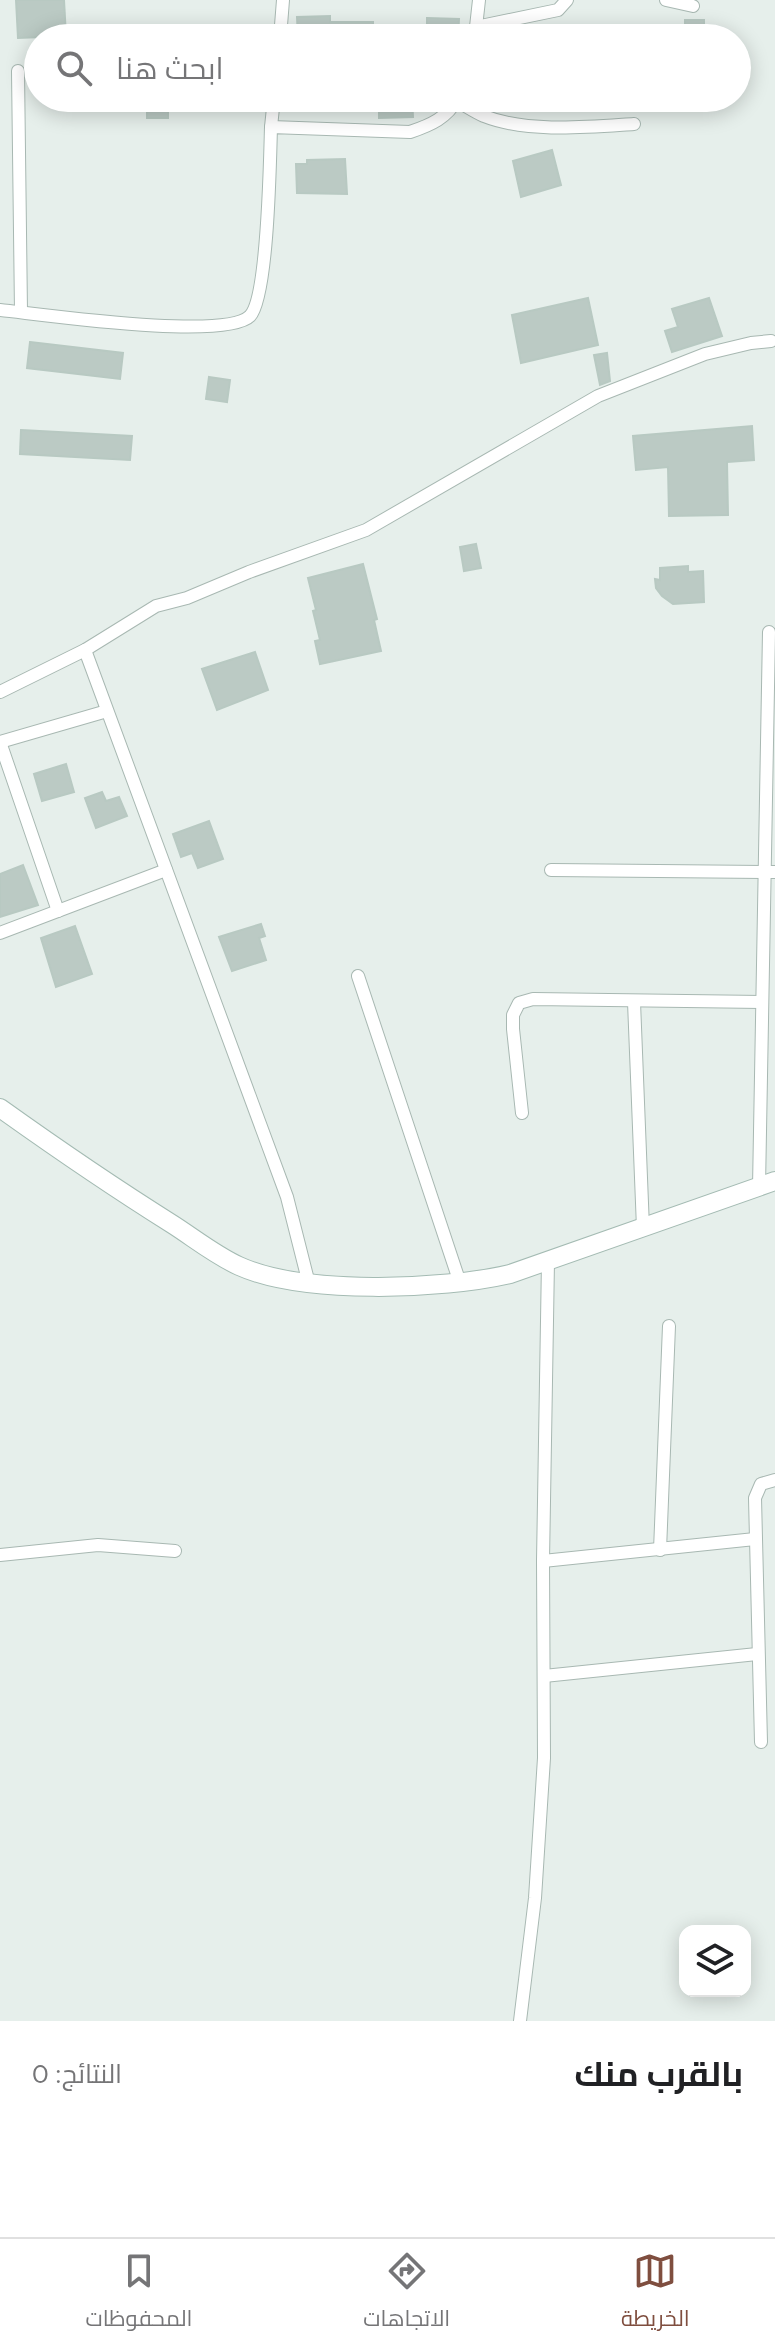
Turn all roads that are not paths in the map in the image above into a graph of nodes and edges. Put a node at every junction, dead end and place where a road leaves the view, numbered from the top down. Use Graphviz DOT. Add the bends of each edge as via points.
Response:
graph roads {
  1 [pos="283,0"];
  2 [pos="479,0"];
  3 [pos="567,0"];
  4 [pos="666,0"];
  5 [pos="693,6"];
  6 [pos="281,24"];
  7 [pos="476,24"];
  8 [pos="505,24"];
  9 [pos="18,71"];
  10 [pos="273,112"];
  11 [pos="448,112"];
  12 [pos="478,112"];
  13 [pos="634,124"];
  14 [pos="271,127"];
  15 [pos="0,310"];
  16 [pos="21,312"];
  17 [pos="771,341"];
  18 [pos="769,632"];
  19 [pos="85,650"];
  20 [pos="0,692"];
  21 [pos="107,711"];
  22 [pos="0,742"];
  23 [pos="166,870"];
  24 [pos="551,870"];
  25 [pos="770,872"];
  26 [pos="58,911"];
  27 [pos="0,933"];
  28 [pos="358,976"];
  29 [pos="634,1002"];
  30 [pos="762,1002"];
  31 [pos="0,1108"];
  32 [pos="522,1113"];
  33 [pos="767,1184"];
  34 [pos="643,1228"];
  35 [pos="548,1261"];
  36 [pos="460,1283"];
  37 [pos="309,1284"];
  38 [pos="669,1326"];
  39 [pos="775,1480"];
  40 [pos="755,1539"];
  41 [pos="660,1550"];
  42 [pos="175,1551"];
  43 [pos="0,1555"];
  44 [pos="543,1561"];
  45 [pos="757,1654"];
  46 [pos="544,1676"];
  47 [pos="761,1742"];
  48 [pos="520,2021"];
  1 -- 6 [label="street"];
  2 -- 7 [label="street"];
  3 -- 8 [label="street" via="558,10"];
  4 -- 5 [label="street"];
  9 -- 16 [label="street"];
  10 -- 14 [label="street"];
  11 -- 14 [label="street" via="410,132"];
  12 -- 13 [label="street" via="515,125"];
  14 -- 16 [label="street" via="260,283 250,315 232,323 193,326"];
  15 -- 16 [label="street"];
  17 -- 19 [label="street" via="705,354 598,396 366,530 156,606"];
  18 -- 25 [label="street"];
  19 -- 20 [label="street"];
  19 -- 21 [label="street"];
  21 -- 22 [label="street"];
  21 -- 23 [label="street"];
  22 -- 26 [label="street"];
  23 -- 26 [label="street"];
  23 -- 37 [label="street" via="287,1197"];
  24 -- 25 [label="street"];
  25 -- 30 [label="street"];
  26 -- 27 [label="street"];
  28 -- 36 [label="street"];
  29 -- 30 [label="street"];
  29 -- 32 [label="street" via="519,1003 513,1029"];
  29 -- 34 [label="street"];
  30 -- 33 [label="street"];
  31 -- 37 [label="street" via="238,1266"];
  33 -- 34 [label="street"];
  34 -- 35 [label="street"];
  35 -- 36 [label="street"];
  35 -- 44 [label="street"];
  36 -- 37 [label="street"];
  38 -- 41 [label="street"];
  39 -- 40 [label="street" via="761,1484 756,1493"];
  40 -- 41 [label="street"];
  40 -- 45 [label="street"];
  41 -- 44 [label="street"];
  42 -- 43 [label="street" via="98,1545"];
  44 -- 46 [label="street"];
  45 -- 46 [label="street"];
  45 -- 47 [label="street"];
  46 -- 48 [label="street" via="540,1828"];
}
